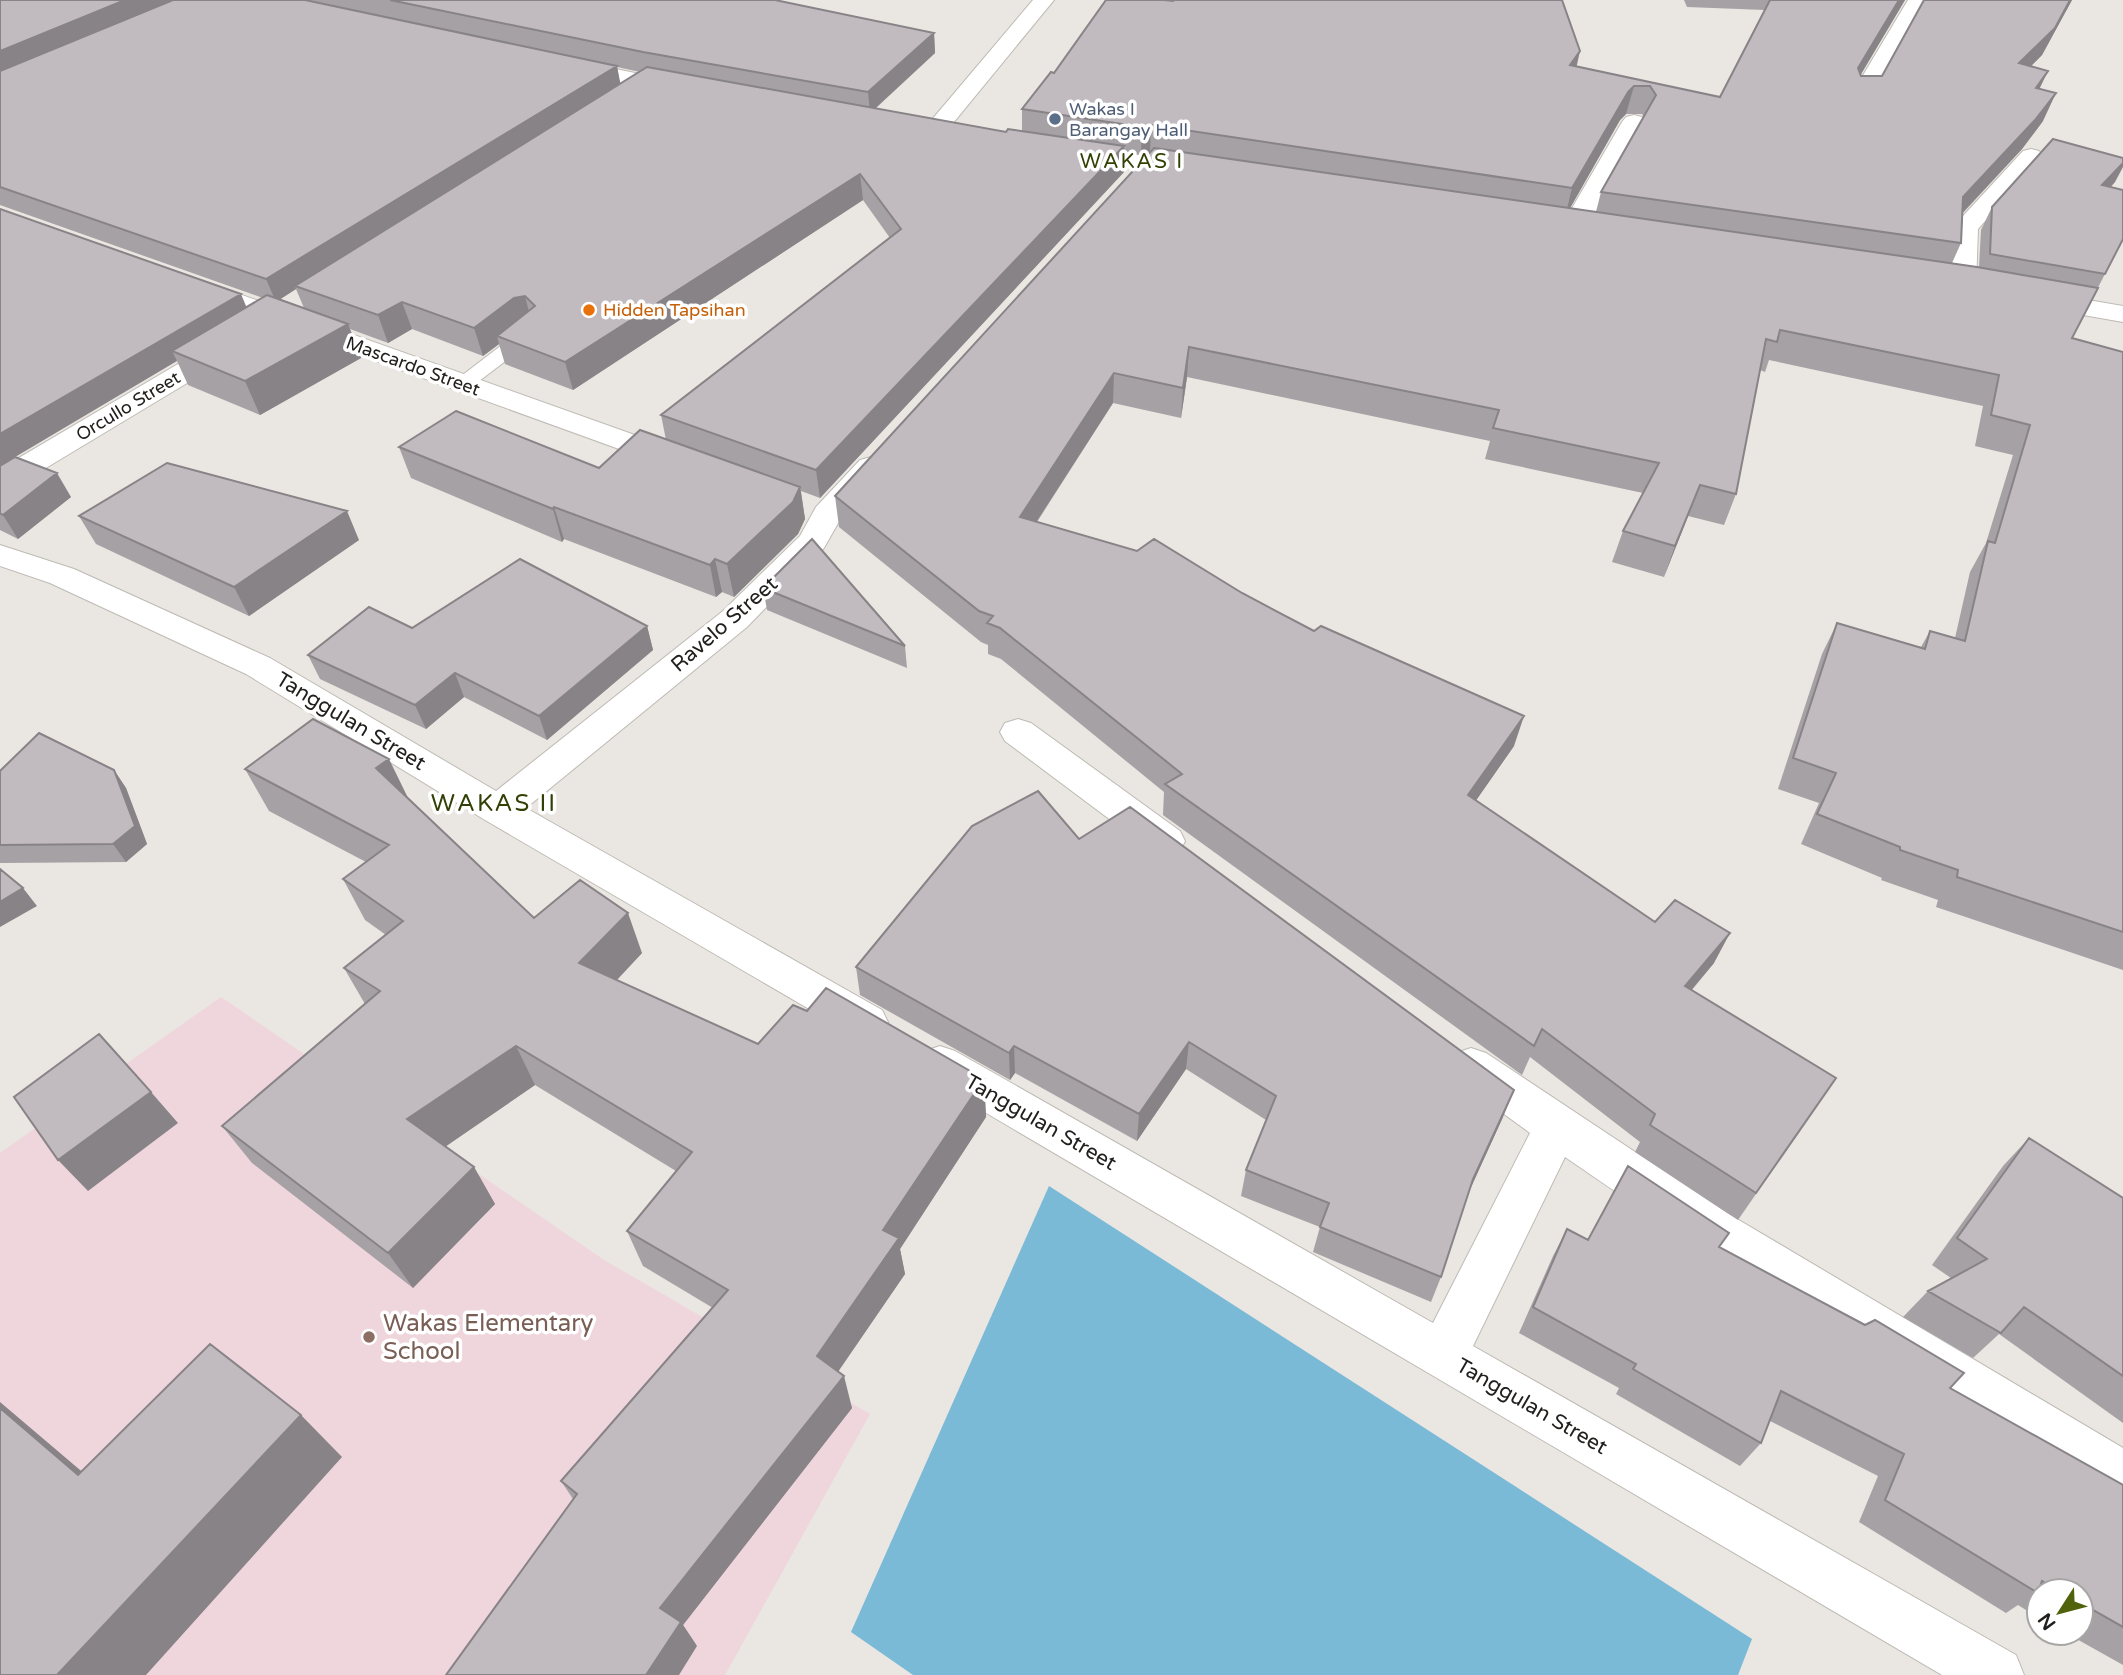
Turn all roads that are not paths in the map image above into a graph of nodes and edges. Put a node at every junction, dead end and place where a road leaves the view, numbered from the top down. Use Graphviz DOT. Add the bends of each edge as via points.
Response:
graph roads {
  1 [pos="1044,0"];
  2 [pos="1917,0"];
  3 [pos="539,60"];
  4 [pos="647,83"];
  5 [pos="701,93"];
  6 [pos="1861,97"];
  7 [pos="612,105"];
  8 [pos="1633,122"];
  9 [pos="905,129"];
  10 [pos="932,134"];
  11 [pos="959,138"];
  12 [pos="1054,150"];
  13 [pos="2031,156"];
  14 [pos="1218,174"];
  15 [pos="1547,223"];
  16 [pos="1574,227"];
  17 [pos="1601,231"];
  18 [pos="177,279"];
  19 [pos="1936,282"];
  20 [pos="1963,286"];
  21 [pos="1990,290"];
  22 [pos="2016,295"];
  23 [pos="2123,314"];
  24 [pos="269,321"];
  25 [pos="531,332"];
  26 [pos="463,384"];
  27 [pos="891,444"];
  28 [pos="697,468"];
  29 [pos="0,482"];
  30 [pos="0,555"];
  31 [pos="1018,732"];
  32 [pos="498,810"];
  33 [pos="1202,867"];
  34 [pos="1434,1038"];
  35 [pos="1556,1128"];
  36 [pos="1443,1354"];
  37 [pos="2123,1477"];
  38 [pos="1996,1675"];
  1 -- 10 [label="street"];
  2 -- 6 [label="street"];
  3 -- 4 [label="street"];
  4 -- 5 [label="street"];
  4 -- 7 [label="street"];
  8 -- 16 [label="street"];
  9 -- 10 [label="street"];
  10 -- 11 [label="street"];
  12 -- 14 [label="street" via="1140,173"];
  13 -- 20 [label="street" via="1965,228"];
  15 -- 16 [label="street"];
  16 -- 17 [label="street"];
  18 -- 24 [label="street, Mascardo Street"];
  19 -- 20 [label="street"];
  20 -- 21 [label="street"];
  22 -- 23 [label="street"];
  24 -- 26 [label="street, Mascardo Street"];
  24 -- 29 [label="street, Orcullo Street"];
  25 -- 26 [label="lane"];
  26 -- 28 [label="street, Mascardo Street"];
  27 -- 32 [label="street, Ravelo Street" via="814,510 813,541 735,619"];
  30 -- 32 [label="street, Tanggulan Street" via="62,576 258,666"];
  31 -- 33 [label="street"];
  32 -- 36 [label="street, Tanggulan Street"];
  34 -- 35 [label="street"];
  35 -- 36 [label="street"];
  35 -- 37 [label="street" via="1728,1243"];
  36 -- 38 [label="street, Tanggulan Street"];
}
